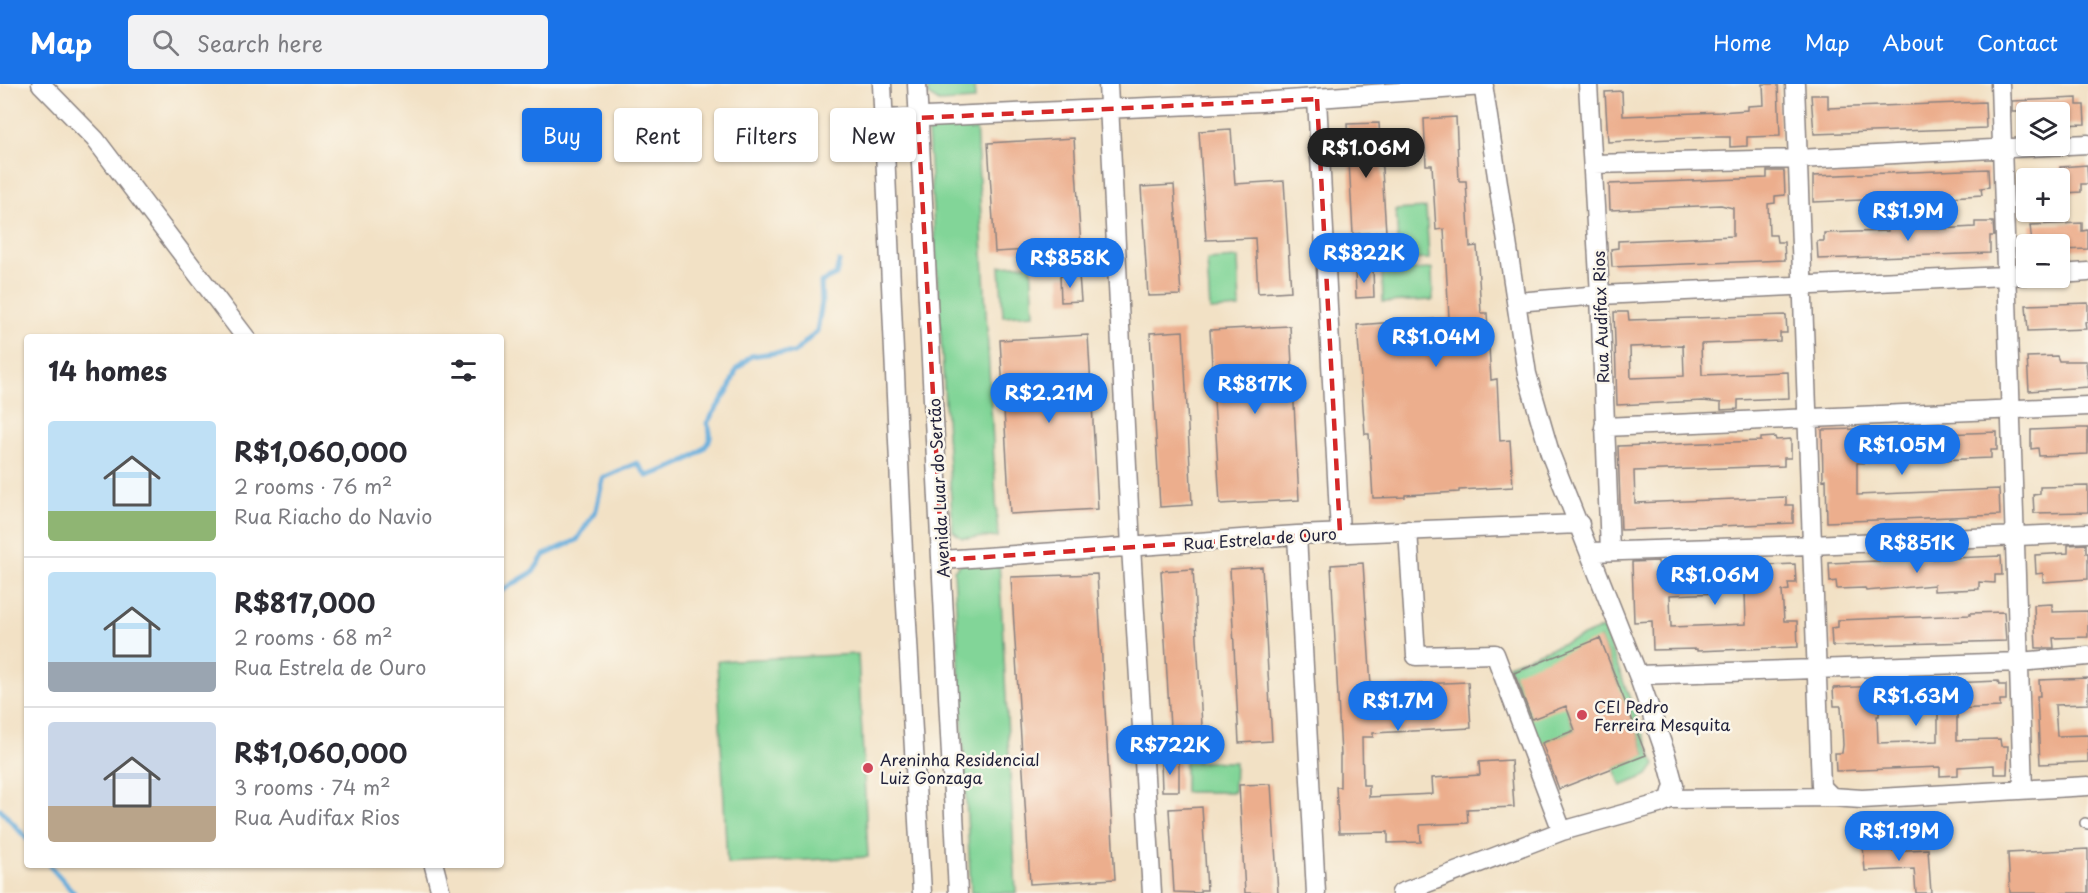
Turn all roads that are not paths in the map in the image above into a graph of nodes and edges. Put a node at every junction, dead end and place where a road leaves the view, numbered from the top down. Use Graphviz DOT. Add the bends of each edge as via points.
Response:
graph roads {
  1 [pos="41,84"];
  2 [pos="882,84"];
  3 [pos="917,84"];
  4 [pos="1108,84"];
  5 [pos="1588,84"];
  6 [pos="1795,84"];
  7 [pos="2000,84"];
  8 [pos="1483,85"];
  9 [pos="1261,93"];
  10 [pos="1317,99"];
  11 [pos="883,108"];
  12 [pos="1109,109"];
  13 [pos="918,118"];
  14 [pos="2088,144"];
  15 [pos="2002,150"];
  16 [pos="1798,159"];
  17 [pos="885,162"];
  18 [pos="1593,164"];
  19 [pos="2088,272"];
  20 [pos="2070,273"];
  21 [pos="2006,276"];
  22 [pos="2016,276"];
  23 [pos="1802,286"];
  24 [pos="1600,295"];
  25 [pos="1516,302"];
  26 [pos="243,334"];
  27 [pos="2088,406"];
  28 [pos="2011,410"];
  29 [pos="1807,420"];
  30 [pos="1604,428"];
  31 [pos="1580,524"];
  32 [pos="1408,530"];
  33 [pos="1340,533"];
  34 [pos="2088,533"];
  35 [pos="1297,535"];
  36 [pos="2015,537"];
  37 [pos="1811,545"];
  38 [pos="1131,547"];
  39 [pos="1610,551"];
  40 [pos="1590,552"];
  41 [pos="942,560"];
  42 [pos="2088,656"];
  43 [pos="2019,662"];
  44 [pos="1815,668"];
  45 [pos="1638,675"];
  46 [pos="2088,786"];
  47 [pos="2023,789"];
  48 [pos="1832,797"];
  49 [pos="1670,799"];
  50 [pos="1562,831"];
  51 [pos="435,868"];
  52 [pos="441,893"];
  53 [pos="922,893"];
  54 [pos="958,893"];
  55 [pos="1152,893"];
  56 [pos="1316,893"];
  57 [pos="1401,893"];
  1 -- 26 [label="street" via="95,139"];
  2 -- 11 [label="street"];
  3 -- 13 [label="street, Avenida Luar do Sertão"];
  4 -- 12 [label="street"];
  5 -- 18 [label="street, Rua Audifax Rios"];
  6 -- 16 [label="street"];
  7 -- 15 [label="street"];
  8 -- 10 [label="street"];
  8 -- 25 [label="street"];
  9 -- 10 [label="street"];
  9 -- 12 [label="street"];
  10 -- 33 [label="street"];
  12 -- 13 [label="street"];
  12 -- 38 [label="street"];
  13 -- 41 [label="street, Avenida Luar do Sertão"];
  14 -- 15 [label="street"];
  15 -- 16 [label="street"];
  15 -- 21 [label="street"];
  16 -- 18 [label="street"];
  16 -- 23 [label="street"];
  17 -- 53 [label="street"];
  18 -- 24 [label="street, Rua Audifax Rios"];
  19 -- 20 [label="street"];
  21 -- 22 [label="street"];
  21 -- 23 [label="street"];
  21 -- 28 [label="street"];
  23 -- 24 [label="street"];
  23 -- 29 [label="street"];
  24 -- 25 [label="street"];
  24 -- 30 [label="street, Rua Audifax Rios"];
  25 -- 31 [label="street" via="1537,411"];
  27 -- 28 [label="street"];
  28 -- 29 [label="street"];
  28 -- 36 [label="street"];
  29 -- 30 [label="street"];
  29 -- 37 [label="street"];
  30 -- 39 [label="street, Rua Audifax Rios"];
  31 -- 32 [label="street, Rua Estrela de Ouro"];
  31 -- 40 [label="street"];
  32 -- 33 [label="street, Rua Estrela de Ouro"];
  32 -- 50 [label="street" via="1416,656 1495,654"];
  33 -- 35 [label="street, Rua Estrela de Ouro"];
  34 -- 36 [label="street"];
  35 -- 38 [label="street, Rua Estrela de Ouro"];
  35 -- 56 [label="street"];
  36 -- 37 [label="street"];
  36 -- 43 [label="street"];
  37 -- 39 [label="street"];
  37 -- 44 [label="street"];
  38 -- 41 [label="street, Rua Estrela de Ouro"];
  38 -- 55 [label="street"];
  39 -- 40 [label="street"];
  40 -- 45 [label="street"];
  41 -- 54 [label="street, Avenida Luar do Sertão"];
  42 -- 43 [label="street"];
  43 -- 44 [label="street"];
  43 -- 47 [label="street"];
  44 -- 45 [label="street"];
  44 -- 48 [label="street" via="1821,786"];
  45 -- 49 [label="street" via="1672,777"];
  46 -- 47 [label="street"];
  47 -- 48 [label="street" via="1862,799"];
  48 -- 49 [label="street"];
  49 -- 50 [label="street"];
  50 -- 57 [label="street"];
  51 -- 52 [label="street"];
}
